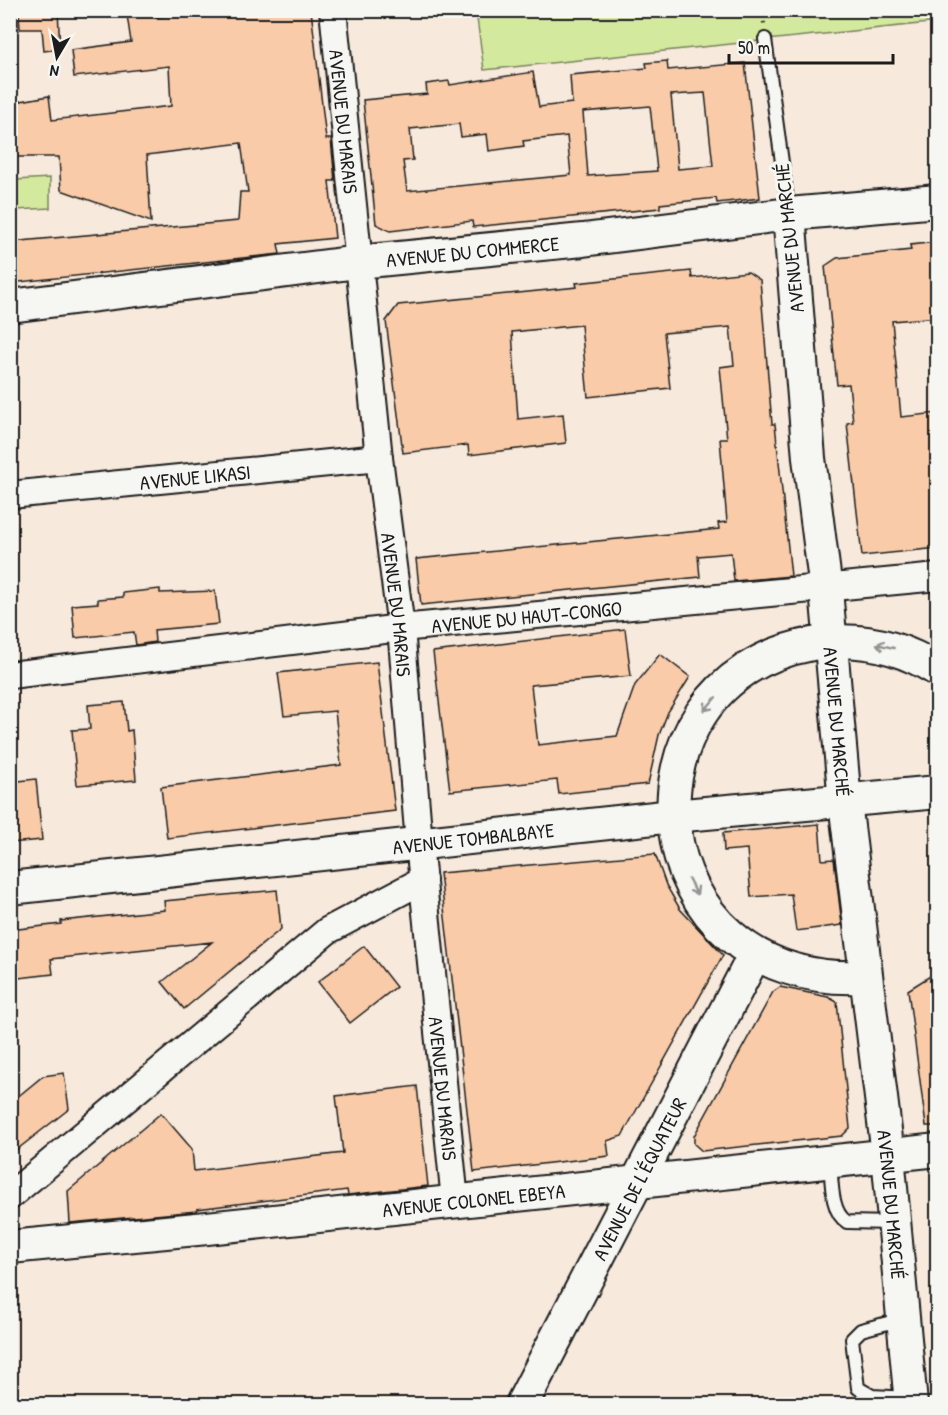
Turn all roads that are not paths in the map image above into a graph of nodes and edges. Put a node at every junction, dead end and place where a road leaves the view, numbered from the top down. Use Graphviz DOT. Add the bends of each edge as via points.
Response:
graph roads {
  1 [pos="333,10"];
  2 [pos="765,39"];
  3 [pos="938,201"];
  4 [pos="789,214"];
  5 [pos="358,261"];
  6 [pos="10,306"];
  7 [pos="379,458"];
  8 [pos="10,495"];
  9 [pos="938,577"];
  10 [pos="826,590"];
  11 [pos="401,628"];
  12 [pos="830,641"];
  13 [pos="938,670"];
  14 [pos="10,675"];
  15 [pos="938,792"];
  16 [pos="845,802"];
  17 [pos="673,816"];
  18 [pos="419,843"];
  19 [pos="423,880"];
  20 [pos="10,888"];
  21 [pos="755,954"];
  22 [pos="864,977"];
  23 [pos="938,1150"];
  24 [pos="888,1155"];
  25 [pos="830,1161"];
  26 [pos="638,1181"];
  27 [pos="10,1196"];
  28 [pos="455,1201"];
  29 [pos="894,1223"];
  30 [pos="10,1246"];
  31 [pos="903,1319"];
  32 [pos="911,1401"];
  33 [pos="522,1404"];
  1 -- 5 [label="street, AVENUE DU MARAIS"];
  2 -- 4 [label="lane, AVENUE DU MARCHÉ"];
  3 -- 4 [label="street, AVENUE DU COMMERCE"];
  4 -- 5 [label="street, AVENUE DU COMMERCE" via="584,240"];
  4 -- 10 [label="street, AVENUE DU MARCHÉ" via="809,458"];
  5 -- 6 [label="street, AVENUE DU COMMERCE"];
  5 -- 7 [label="street, AVENUE DU MARAIS"];
  7 -- 8 [label="street, AVENUE LIKASI"];
  7 -- 11 [label="street, AVENUE DU MARAIS"];
  9 -- 10 [label="street, AVENUE DU HAUT-CONGO"];
  10 -- 11 [label="street, AVENUE DU HAUT-CONGO"];
  10 -- 12 [label="street, AVENUE DU MARCHÉ"];
  11 -- 14 [label="street, AVENUE DU HAUT-CONGO"];
  11 -- 18 [label="street, AVENUE DU MARAIS"];
  13 -- 12 [label="street, one-way" via="893,648"];
  12 -- 16 [label="street, AVENUE DU MARCHÉ"];
  12 -- 17 [label="street, one-way" via="793,648 759,662 728,683 704,711 686,743 675,779"];
  15 -- 16 [label="street, AVENUE TOMBALBAYE"];
  16 -- 17 [label="street, AVENUE TOMBALBAYE"];
  16 -- 22 [label="street, AVENUE DU MARCHÉ"];
  17 -- 18 [label="street, AVENUE TOMBALBAYE"];
  17 -- 21 [label="street, one-way" via="677,849 694,890 728,934"];
  18 -- 19 [label="street, AVENUE DU MARAIS"];
  18 -- 20 [label="street, AVENUE TOMBALBAYE"];
  19 -- 27 [label="street" via="327,931"];
  19 -- 28 [label="street, AVENUE DU MARAIS"];
  21 -- 22 [label="street" via="807,975"];
  21 -- 26 [label="street, AVENUE DE L'ÉQUATEUR"];
  22 -- 24 [label="street, AVENUE DU MARCHÉ"];
  23 -- 24 [label="street, AVENUE COLONEL EBEYA"];
  24 -- 25 [label="street, AVENUE COLONEL EBEYA"];
  24 -- 29 [label="street, AVENUE DU MARCHÉ"];
  25 -- 26 [label="street, AVENUE COLONEL EBEYA"];
  25 -- 29 [label="lane" via="836,1208 841,1218 847,1222"];
  26 -- 28 [label="street, AVENUE COLONEL EBEYA"];
  26 -- 33 [label="street, AVENUE DE L'ÉQUATEUR"];
  28 -- 30 [label="street, AVENUE COLONEL EBEYA"];
  29 -- 31 [label="street, AVENUE DU MARCHÉ"];
  31 -- 32 [label="street, AVENUE DU MARCHÉ"];
  31 -- 32 [label="lane" via="861,1330 852,1340 858,1388 872,1396"];
}
